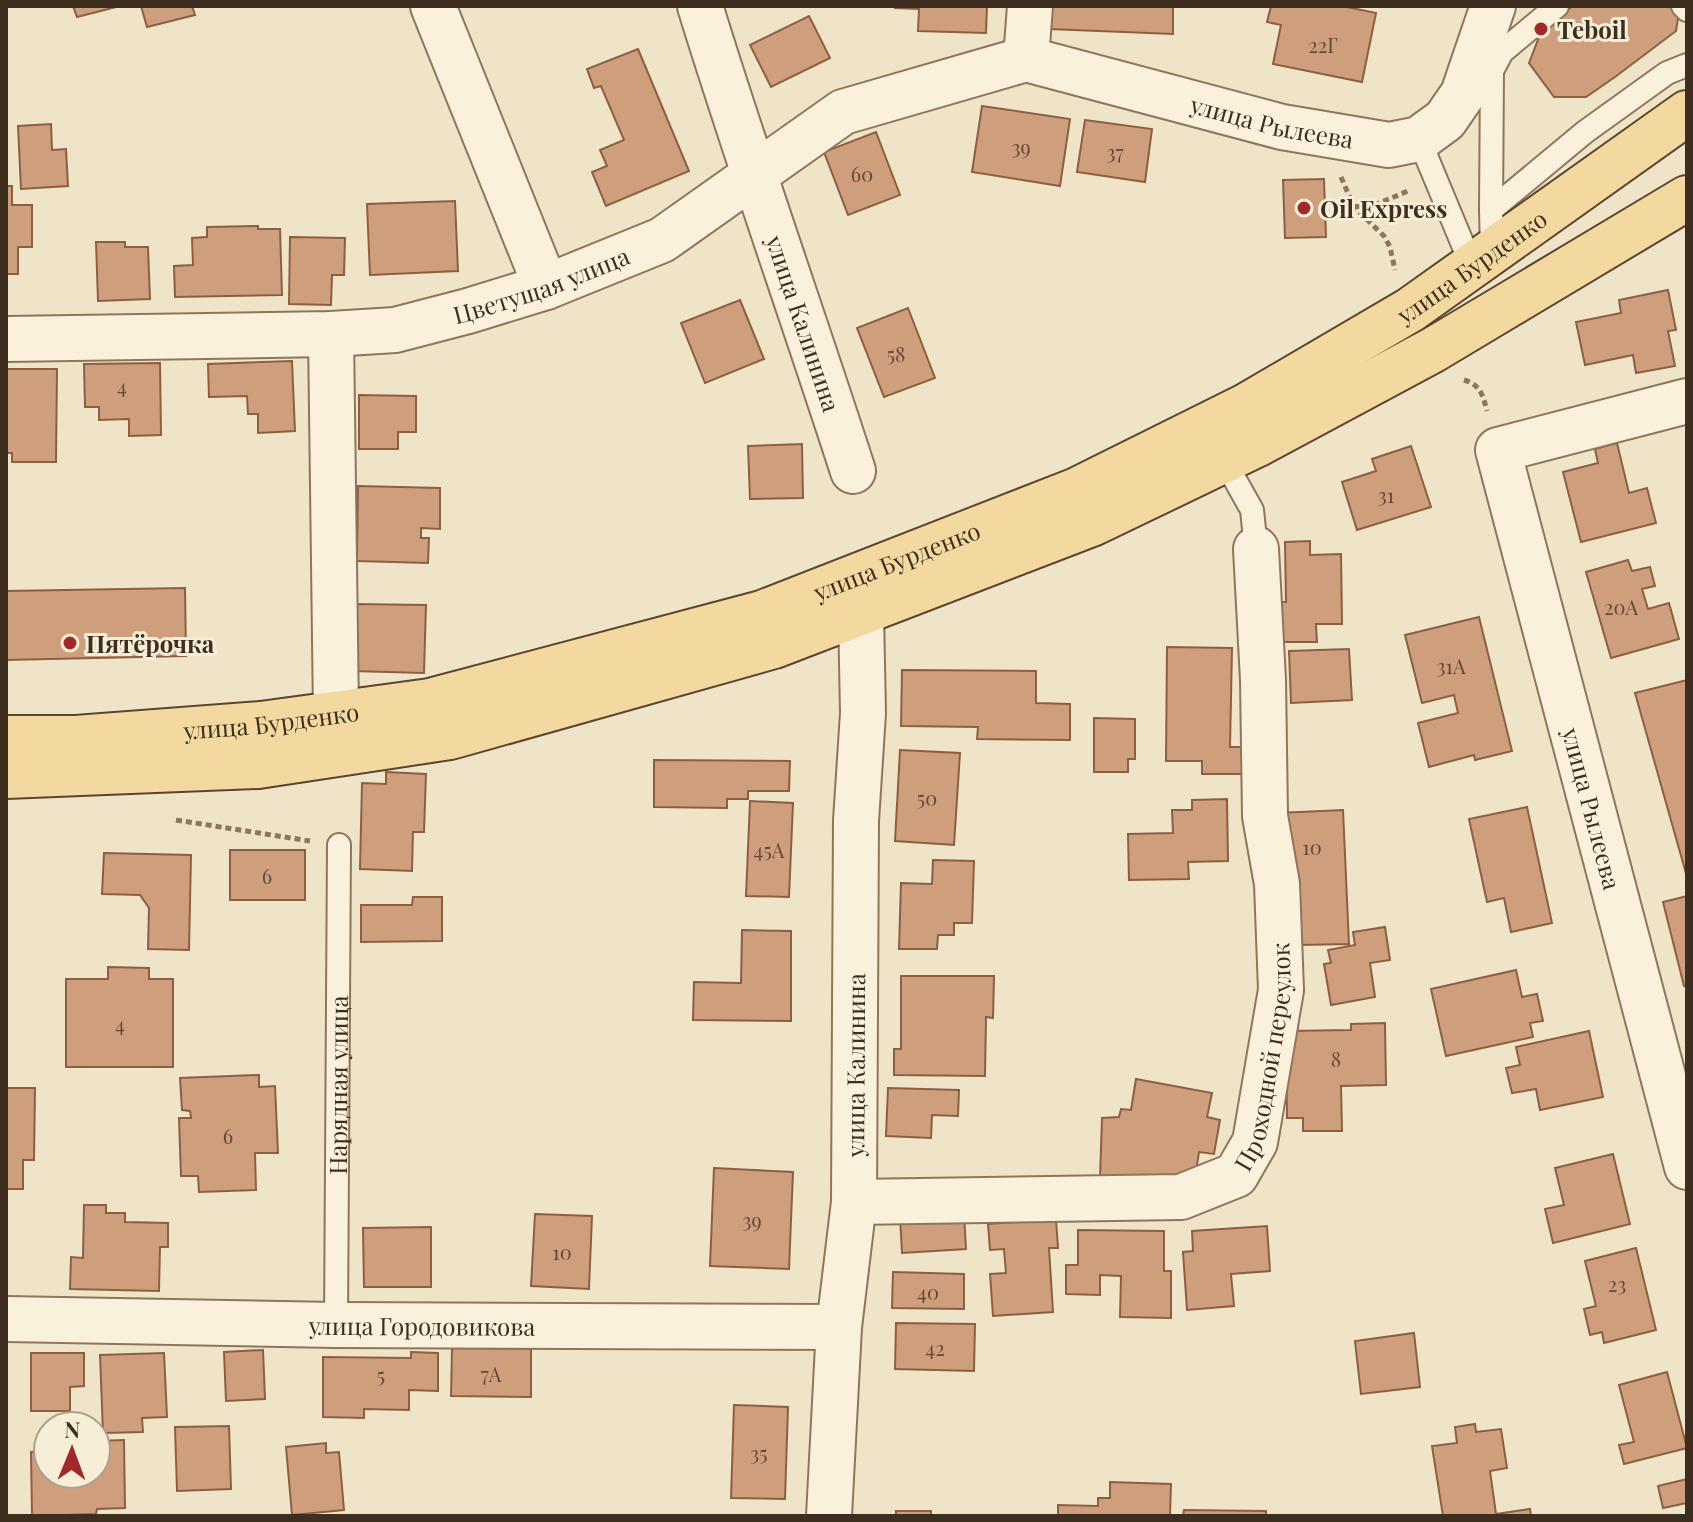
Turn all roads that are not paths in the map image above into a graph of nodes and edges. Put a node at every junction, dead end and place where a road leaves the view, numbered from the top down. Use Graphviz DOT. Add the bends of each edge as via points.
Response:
graph roads {
  1 [pos="433,6"];
  2 [pos="700,6"];
  3 [pos="1030,6"];
  4 [pos="1493,6"];
  5 [pos="1557,6"];
  6 [pos="1026,59"];
  7 [pos="1687,65"];
  8 [pos="1687,113"];
  9 [pos="1427,159"];
  10 [pos="753,176"];
  11 [pos="1687,198"];
  12 [pos="1485,241"];
  13 [pos="546,287"];
  14 [pos="331,334"];
  15 [pos="6,339"];
  16 [pos="1687,401"];
  17 [pos="1224,460"];
  18 [pos="853,471"];
  19 [pos="1256,549"];
  20 [pos="861,613"];
  21 [pos="336,714"];
  22 [pos="6,738"];
  23 [pos="6,776"];
  24 [pos="339,845"];
  25 [pos="1687,1167"];
  26 [pos="854,1202"];
  27 [pos="6,1319"];
  28 [pos="336,1325"];
  29 [pos="839,1327"];
  30 [pos="829,1516"];
  1 -- 13 [label="street"];
  2 -- 10 [label="street, улица Калинина"];
  3 -- 6 [label="street"];
  4 -- 9 [label="street" via="1463,94"];
  5 -- 12 [label="lane" via="1502,52 1492,71"];
  6 -- 9 [label="street, улица Рылеева" via="1282,127 1389,145"];
  6 -- 10 [label="street, Цветущая улица" via="843,112"];
  7 -- 12 [label="lane" via="1667,73 1585,132"];
  8 -- 12 [label="main road, улица Бурденко"];
  9 -- 12 [label="lane"];
  10 -- 13 [label="street, Цветущая улица" via="662,240"];
  10 -- 18 [label="street, улица Калинина"];
  11 -- 17 [label="main road, улица Бурденко" via="1433,350"];
  12 -- 21 [label="main road, улица Бурденко" via="1410,310 1246,406 1077,490 762,613 430,701"];
  13 -- 14 [label="street, Цветущая улица" via="395,330"];
  14 -- 15 [label="street, Цветущая улица"];
  14 -- 21 [label="street"];
  16 -- 25 [label="street, улица Рылеева" via="1498,450"];
  17 -- 19 [label="lane" via="1252,510"];
  17 -- 20 [label="main road, улица Бурденко" via="1094,523"];
  19 -- 26 [label="street, Проходной переулок" via="1265,816 1277,884 1281,990 1255,1142 1236,1175 1181,1197"];
  20 -- 23 [label="main road, улица Бурденко" via="774,646 450,737 258,766"];
  20 -- 26 [label="street, улица Калинина"];
  21 -- 22 [label="main road, улица Бурденко" via="122,735"];
  24 -- 28 [label="lane, Нарядная улица"];
  26 -- 29 [label="street, улица Калинина"];
  27 -- 28 [label="street, улица Городовикова"];
  28 -- 29 [label="street, улица Городовикова"];
  29 -- 30 [label="street, улица Калинина"];
}
